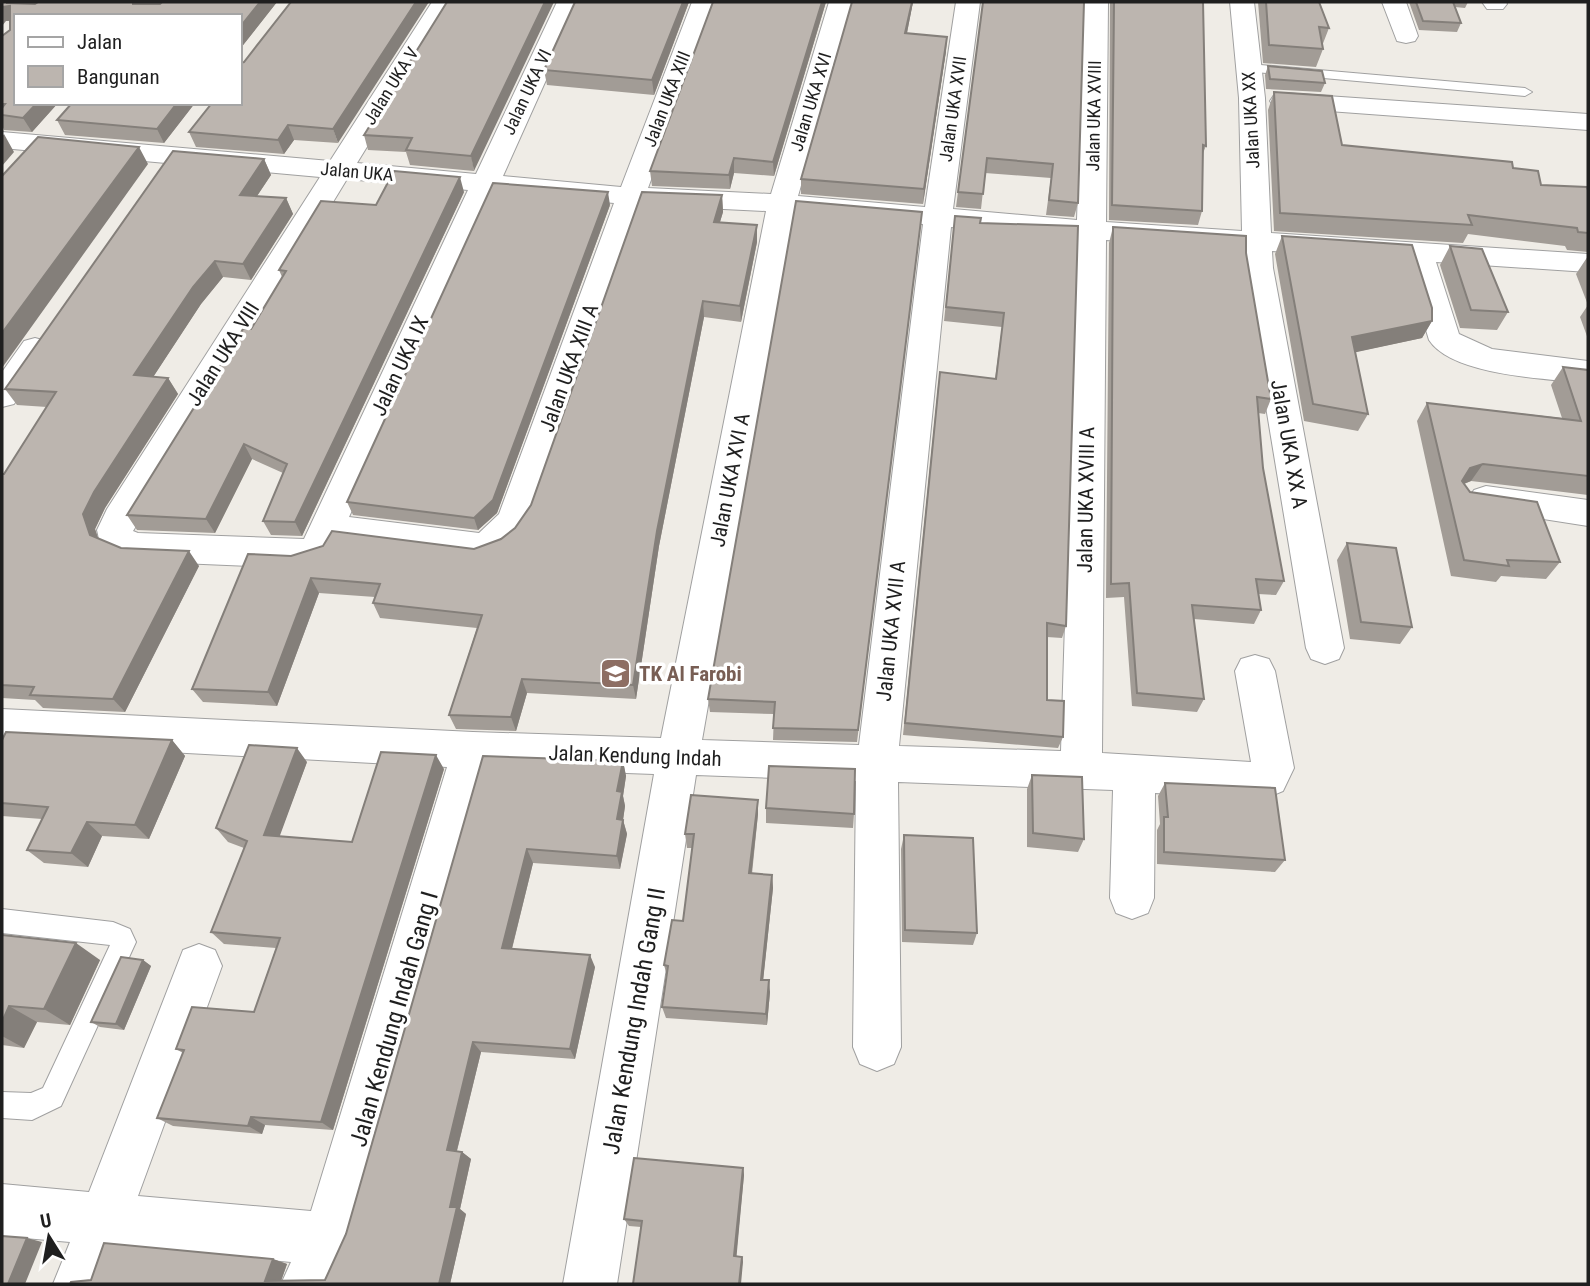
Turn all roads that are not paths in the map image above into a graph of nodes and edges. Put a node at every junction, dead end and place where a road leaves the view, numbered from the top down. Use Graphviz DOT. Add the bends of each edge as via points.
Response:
graph roads {
  1 [pos="444,2"];
  2 [pos="569,2"];
  3 [pos="704,2"];
  4 [pos="841,2"];
  5 [pos="968,2"];
  6 [pos="1096,2"];
  7 [pos="1242,2"];
  8 [pos="1394,2"];
  9 [pos="1406,36"];
  10 [pos="1249,68"];
  11 [pos="1525,92"];
  12 [pos="1252,99"];
  13 [pos="1588,122"];
  14 [pos="49,133"];
  15 [pos="2,140"];
  16 [pos="17,169"];
  17 [pos="337,170"];
  18 [pos="484,183"];
  19 [pos="631,196"];
  20 [pos="782,203"];
  21 [pos="938,217"];
  22 [pos="1091,229"];
  23 [pos="1256,239"];
  24 [pos="1418,253"];
  25 [pos="1568,261"];
  26 [pos="48,330"];
  27 [pos="1588,372"];
  28 [pos="2,396"];
  29 [pos="1471,496"];
  30 [pos="1588,513"];
  31 [pos="321,538"];
  32 [pos="1325,648"];
  33 [pos="1255,671"];
  34 [pos="2,726"];
  35 [pos="473,750"];
  36 [pos="678,757"];
  37 [pos="877,762"];
  38 [pos="1081,770"];
  39 [pos="1134,773"];
  40 [pos="1132,898"];
  41 [pos="2,921"];
  42 [pos="199,966"];
  43 [pos="877,1047"];
  44 [pos="2,1105"];
  45 [pos="2,1210"];
  46 [pos="106,1219"];
  47 [pos="329,1239"];
  48 [pos="80,1284"];
  49 [pos="308,1284"];
  50 [pos="590,1284"];
  1 -- 17 [label="street, Jalan UKA V"];
  2 -- 18 [label="street, Jalan UKA VI"];
  3 -- 19 [label="street, Jalan UKA XIII"];
  4 -- 20 [label="street, Jalan UKA XVI"];
  5 -- 21 [label="street, Jalan UKA XVII"];
  6 -- 22 [label="street, Jalan UKA XVIII"];
  7 -- 10 [label="street, Jalan UKA XX"];
  8 -- 9 [label="street"];
  10 -- 11 [label="lane"];
  10 -- 12 [label="street, Jalan UKA XX"];
  12 -- 13 [label="street"];
  12 -- 23 [label="street, Jalan UKA XX"];
  14 -- 15 [label="street, Jalan UKA"];
  14 -- 16 [label="street"];
  14 -- 17 [label="street, Jalan UKA" via="173,156"];
  17 -- 18 [label="street, Jalan UKA"];
  17 -- 31 [label="street, Jalan UKA VIII" via="115,530 117,539 134,547 299,554"];
  18 -- 19 [label="street, Jalan UKA"];
  18 -- 31 [label="street, Jalan UKA IX"];
  19 -- 20 [label="street, Jalan UKA"];
  19 -- 31 [label="street, Jalan UKA XIII A" via="515,519 503,538 479,547"];
  20 -- 21 [label="street, Jalan UKA"];
  20 -- 36 [label="street, Jalan UKA XVI A"];
  21 -- 22 [label="street, Jalan UKA"];
  21 -- 37 [label="street, Jalan UKA XVII A"];
  22 -- 23 [label="street, Jalan UKA"];
  22 -- 38 [label="street, Jalan UKA XVIII A"];
  23 -- 24 [label="street, Jalan UKA"];
  23 -- 32 [label="street, Jalan UKA XX A"];
  24 -- 25 [label="street, Jalan UKA"];
  24 -- 27 [label="street" via="1445,340 1464,352"];
  26 -- 28 [label="street"];
  29 -- 30 [label="street"];
  33 -- 39 [label="street, Jalan Kendung Indah" via="1273,768 1268,778"];
  34 -- 35 [label="street, Jalan Kendung Indah"];
  35 -- 36 [label="street, Jalan Kendung Indah"];
  35 -- 47 [label="street, Jalan Kendung Indah Gang I"];
  36 -- 37 [label="street, Jalan Kendung Indah"];
  36 -- 50 [label="street, Jalan Kendung Indah Gang II"];
  37 -- 38 [label="street, Jalan Kendung Indah"];
  37 -- 43 [label="street, Jalan UKA XVII A"];
  38 -- 39 [label="street, Jalan Kendung Indah"];
  39 -- 40 [label="street"];
  41 -- 44 [label="lane" via="113,934 124,942 52,1097 32,1107"];
  42 -- 46 [label="street"];
  45 -- 46 [label="street"];
  46 -- 47 [label="street"];
  46 -- 48 [label="street"];
  47 -- 49 [label="street, Jalan Kendung Indah Gang I"];
}
